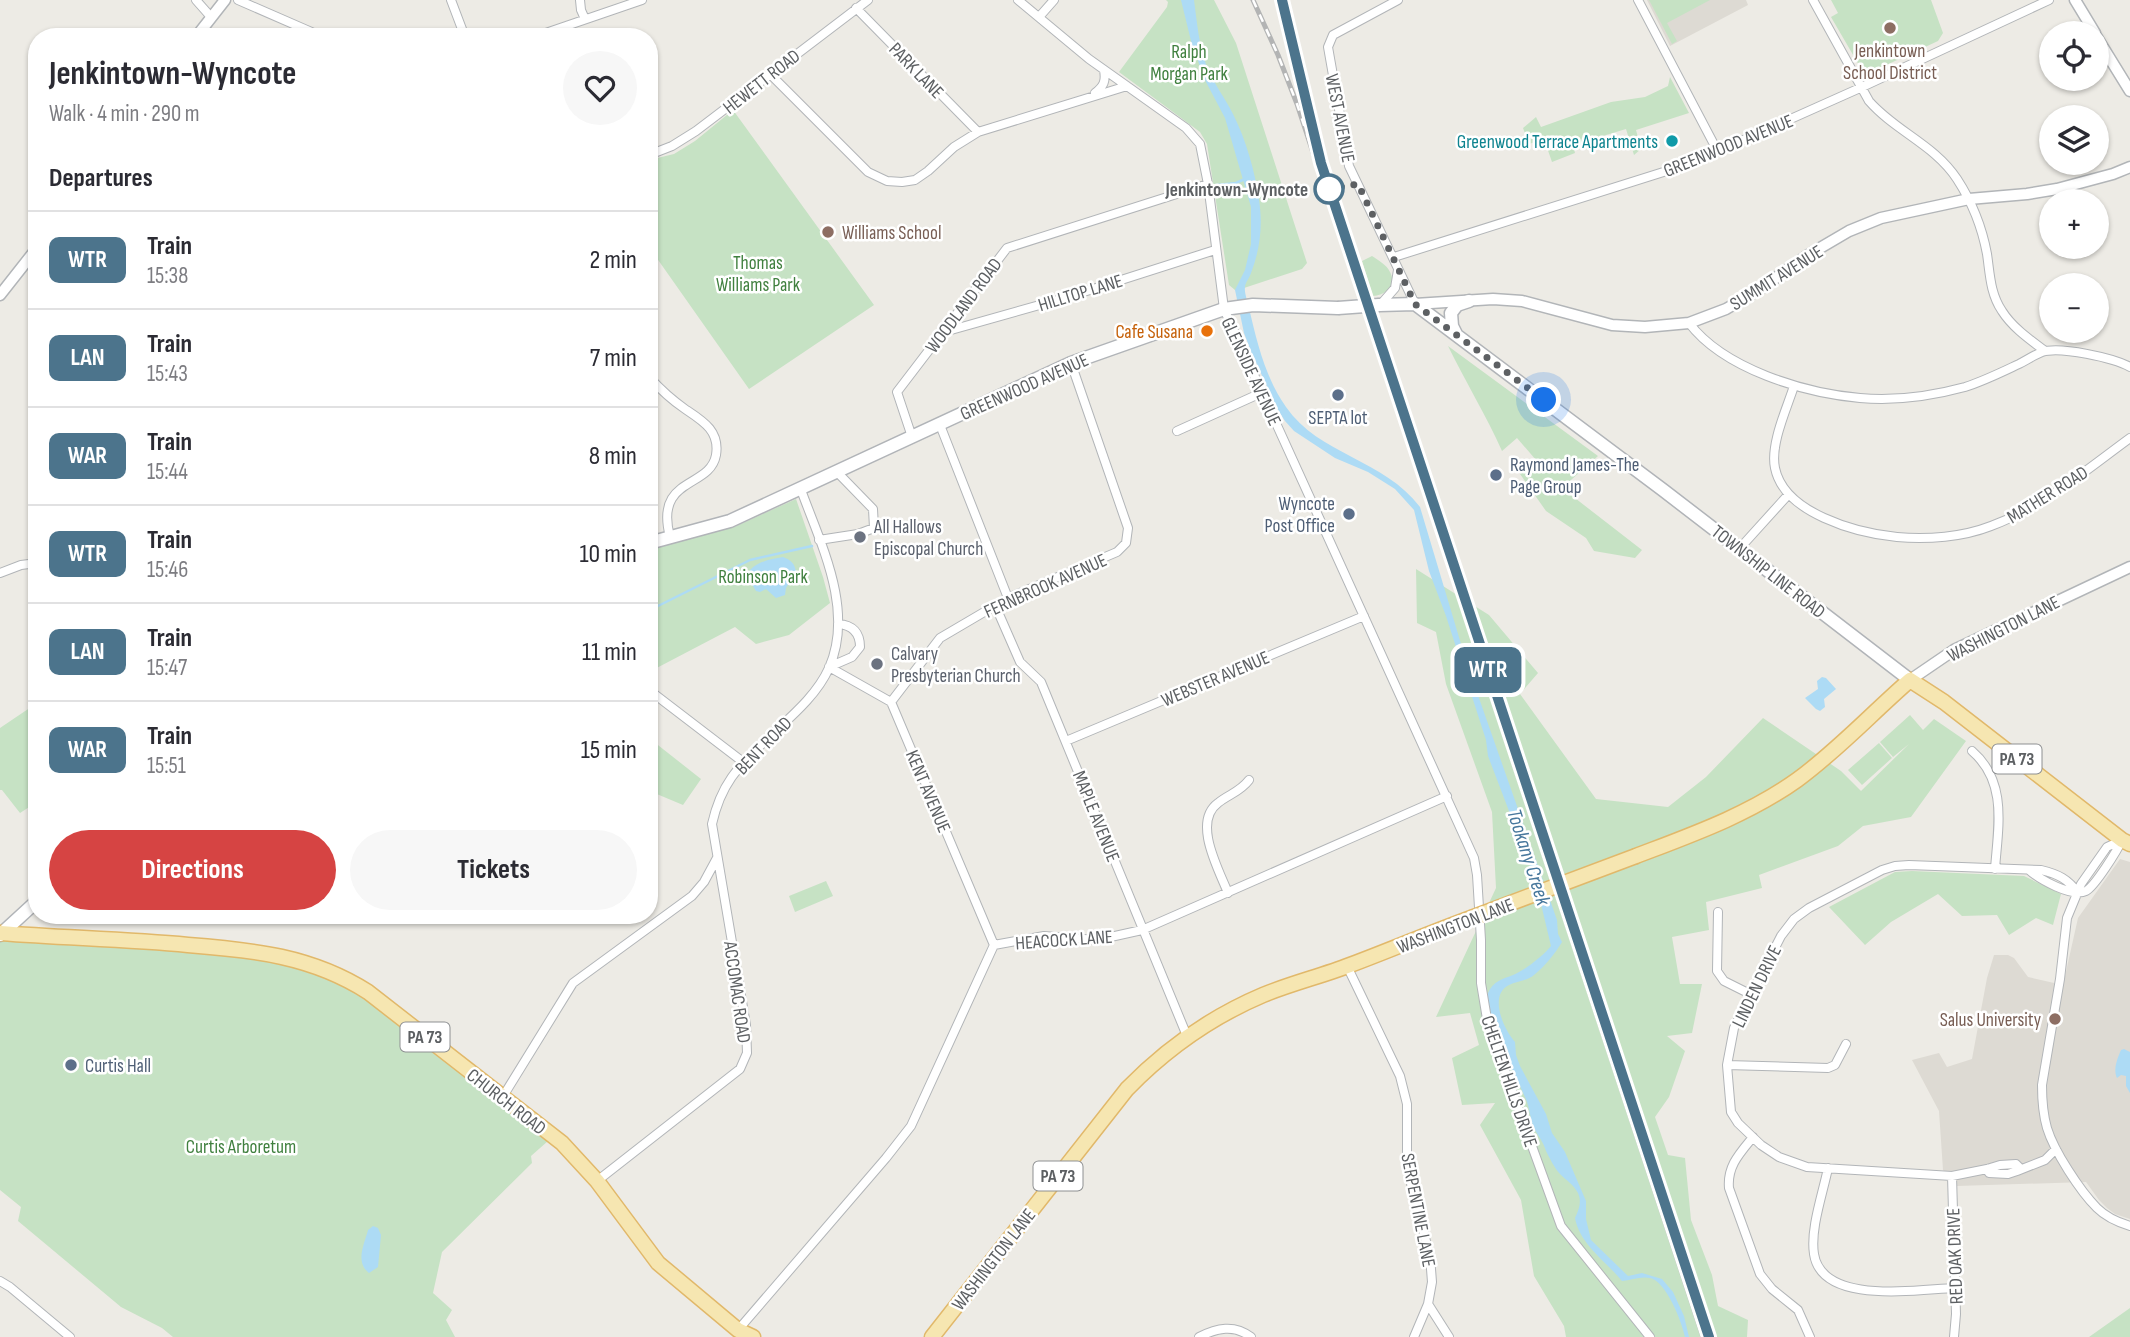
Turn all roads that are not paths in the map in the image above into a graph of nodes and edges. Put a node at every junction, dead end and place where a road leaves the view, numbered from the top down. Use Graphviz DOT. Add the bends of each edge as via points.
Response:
graph roads {
  1 [pos="195,0"];
  2 [pos="225,0"];
  3 [pos="238,0"];
  4 [pos="451,0"];
  5 [pos="580,0"];
  6 [pos="642,0"];
  7 [pos="869,0"];
  8 [pos="1018,0"];
  9 [pos="1054,0"];
  10 [pos="1398,0"];
  11 [pos="1638,0"];
  12 [pos="1813,0"];
  13 [pos="2049,0"];
  14 [pos="2075,0"];
  15 [pos="856,8"];
  16 [pos="211,17"];
  17 [pos="1039,18"];
  18 [pos="585,19"];
  19 [pos="2088,21"];
  20 [pos="203,28"];
  21 [pos="302,28"];
  22 [pos="462,28"];
  23 [pos="560,28"];
  24 [pos="2109,56"];
  25 [pos="1104,70"];
  26 [pos="769,74"];
  27 [pos="1127,86"];
  28 [pos="1860,88"];
  29 [pos="2130,91"];
  30 [pos="1090,97"];
  31 [pos="978,132"];
  32 [pos="658,151"];
  33 [pos="1718,152"];
  34 [pos="2130,167"];
  35 [pos="1208,184"];
  36 [pos="1969,199"];
  37 [pos="1215,250"];
  38 [pos="1394,257"];
  39 [pos="28,259"];
  40 [pos="1398,268"];
  41 [pos="0,295"];
  42 [pos="1469,301"];
  43 [pos="1415,304"];
  44 [pos="1379,305"];
  45 [pos="1230,308"];
  46 [pos="1689,323"];
  47 [pos="944,332"];
  48 [pos="1457,334"];
  49 [pos="2045,351"];
  50 [pos="1071,363"];
  51 [pos="2130,367"];
  52 [pos="658,386"];
  53 [pos="1794,386"];
  54 [pos="1261,393"];
  55 [pos="940,425"];
  56 [pos="1177,430"];
  57 [pos="912,437"];
  58 [pos="2130,438"];
  59 [pos="836,471"];
  60 [pos="800,487"];
  61 [pos="1788,495"];
  62 [pos="670,537"];
  63 [pos="658,540"];
  64 [pos="819,540"];
  65 [pos="1740,548"];
  66 [pos="28,564"];
  67 [pos="2130,567"];
  68 [pos="0,573"];
  69 [pos="1008,598"];
  70 [pos="995,605"];
  71 [pos="1364,616"];
  72 [pos="838,624"];
  73 [pos="829,667"];
  74 [pos="1910,680"];
  75 [pos="658,697"];
  76 [pos="1936,697"];
  77 [pos="1889,698"];
  78 [pos="891,702"];
  79 [pos="1066,741"];
  80 [pos="1972,751"];
  81 [pos="743,762"];
  82 [pos="1249,780"];
  83 [pos="1447,796"];
  84 [pos="2126,842"];
  85 [pos="2130,857"];
  86 [pos="717,858"];
  87 [pos="1995,869"];
  88 [pos="1228,892"];
  89 [pos="2078,893"];
  90 [pos="28,909"];
  91 [pos="1718,912"];
  92 [pos="658,920"];
  93 [pos="653,924"];
  94 [pos="1142,930"];
  95 [pos="1,934"];
  96 [pos="994,945"];
  97 [pos="1347,966"];
  98 [pos="1750,994"];
  99 [pos="1187,1036"];
  100 [pos="1846,1044"];
  101 [pos="1727,1065"];
  102 [pos="502,1097"];
  103 [pos="1753,1137"];
  104 [pos="2056,1149"];
  105 [pos="1828,1168"];
  106 [pos="1952,1176"];
  107 [pos="597,1181"];
  108 [pos="2130,1226"];
  109 [pos="0,1281"];
  110 [pos="1955,1288"];
  111 [pos="1428,1304"];
  112 [pos="738,1330"];
  113 [pos="70,1337"];
  114 [pos="753,1337"];
  115 [pos="932,1337"];
  116 [pos="1199,1337"];
  117 [pos="1251,1337"];
  118 [pos="1414,1337"];
  119 [pos="1449,1337"];
  120 [pos="1650,1337"];
  121 [pos="1810,1337"];
  122 [pos="1954,1337"];
  1 -- 16 [label="street"];
  2 -- 16 [label="street"];
  3 -- 21 [label="street"];
  4 -- 22 [label="street"];
  5 -- 18 [label="street"];
  6 -- 18 [label="street"];
  7 -- 15 [label="street, HEWETT ROAD"];
  8 -- 17 [label="street, GLENSIDE AVENUE"];
  9 -- 17 [label="street"];
  10 -- 38 [label="street, WEST AVENUE" via="1333,35 1328,47 1349,166"];
  11 -- 33 [label="street"];
  12 -- 28 [label="street"];
  13 -- 28 [label="street, GREENWOOD AVENUE"];
  14 -- 19 [label="street"];
  15 -- 26 [label="street, HEWETT ROAD"];
  15 -- 31 [label="street, PARK LANE"];
  16 -- 20 [label="street"];
  17 -- 25 [label="street, GLENSIDE AVENUE"];
  18 -- 23 [label="street"];
  24 -- 29 [label="street"];
  25 -- 27 [label="street, GLENSIDE AVENUE"];
  25 -- 30 [label="street" via="1101,88"];
  26 -- 31 [label="street" via="868,172 883,180 915,180"];
  26 -- 32 [label="street, HEWETT ROAD" via="696,131"];
  27 -- 30 [label="street"];
  27 -- 35 [label="street, GLENSIDE AVENUE" via="1197,139"];
  28 -- 33 [label="street, GREENWOOD AVENUE"];
  28 -- 36 [label="street" via="1882,115 1942,160"];
  30 -- 31 [label="street"];
  33 -- 38 [label="street, GREENWOOD AVENUE"];
  34 -- 36 [label="street, SUMMIT AVENUE" via="2057,189"];
  35 -- 37 [label="street, GLENSIDE AVENUE"];
  35 -- 47 [label="street, WOODLAND ROAD" via="1007,248"];
  36 -- 46 [label="street, SUMMIT AVENUE" via="1891,216 1849,231 1726,309"];
  36 -- 49 [label="street" via="2000,308"];
  37 -- 45 [label="street, GLENSIDE AVENUE"];
  37 -- 47 [label="street, HILLTOP LANE"];
  38 -- 40 [label="street, WEST AVENUE"];
  39 -- 41 [label="street"];
  40 -- 43 [label="street, WEST AVENUE"];
  40 -- 44 [label="street" via="1395,288"];
  42 -- 43 [label="street, SUMMIT AVENUE"];
  42 -- 46 [label="street, SUMMIT AVENUE" via="1521,301 1612,325"];
  42 -- 48 [label="main road" via="1451,313"];
  43 -- 44 [label="main road, GREENWOOD AVENUE"];
  43 -- 48 [label="main road, TOWNSHIP LINE ROAD"];
  44 -- 45 [label="main road, GREENWOOD AVENUE, bridge"];
  45 -- 50 [label="main road, GREENWOOD AVENUE"];
  45 -- 54 [label="street, GLENSIDE AVENUE"];
  46 -- 53 [label="street" via="1735,359"];
  47 -- 57 [label="street, WOODLAND ROAD" via="897,392"];
  48 -- 65 [label="main road, TOWNSHIP LINE ROAD"];
  49 -- 51 [label="street" via="2108,358"];
  49 -- 53 [label="street" via="1996,375 1935,394 1861,398"];
  50 -- 55 [label="main road, GREENWOOD AVENUE"];
  50 -- 69 [label="street, FERNBROOK AVENUE" via="1128,528 1126,543 1118,552"];
  52 -- 62 [label="street" via="705,422 716,441 712,467 678,491 669,504"];
  53 -- 61 [label="street" via="1773,458"];
  54 -- 56 [label="street"];
  54 -- 71 [label="street, GLENSIDE AVENUE"];
  55 -- 57 [label="main road, GREENWOOD AVENUE"];
  55 -- 69 [label="street"];
  57 -- 59 [label="main road, GREENWOOD AVENUE"];
  58 -- 61 [label="street, MATHER ROAD" via="2039,503 1969,532 1934,537 1881,535 1833,522"];
  59 -- 60 [label="main road, GREENWOOD AVENUE"];
  59 -- 64 [label="street" via="873,509 874,528"];
  60 -- 62 [label="main road, GREENWOOD AVENUE" via="730,521"];
  60 -- 64 [label="street, BENT ROAD"];
  61 -- 65 [label="street"];
  62 -- 63 [label="main road, GREENWOOD AVENUE"];
  64 -- 72 [label="street, BENT ROAD" via="833,580"];
  65 -- 74 [label="main road, TOWNSHIP LINE ROAD"];
  66 -- 68 [label="street"];
  67 -- 74 [label="street, WASHINGTON LANE" via="1954,650"];
  69 -- 70 [label="street, FERNBROOK AVENUE"];
  70 -- 78 [label="street, FERNBROOK AVENUE" via="940,638"];
  70 -- 79 [label="street, MAPLE AVENUE" via="1020,662 1041,682"];
  71 -- 79 [label="street, WEBSTER AVENUE"];
  71 -- 83 [label="street, GLENSIDE AVENUE"];
  72 -- 73 [label="street, BENT ROAD"];
  72 -- 73 [label="street" via="857,631 860,647 852,657"];
  73 -- 78 [label="street"];
  73 -- 81 [label="street, BENT ROAD" via="808,700"];
  74 -- 76 [label="main road, TOWNSHIP LINE ROAD / PA 73"];
  74 -- 77 [label="main road, WASHINGTON LANE / PA 73"];
  75 -- 81 [label="street"];
  76 -- 77 [label="main road"];
  76 -- 84 [label="main road, TOWNSHIP LINE ROAD / PA 73"];
  77 -- 97 [label="main road, WASHINGTON LANE / PA 73, bridge" via="1797,780 1749,809"];
  78 -- 96 [label="street, KENT AVENUE"];
  79 -- 94 [label="street, MAPLE AVENUE"];
  80 -- 87 [label="street" via="1987,768 1998,792"];
  81 -- 86 [label="street, BENT ROAD" via="718,800 712,824"];
  82 -- 88 [label="street" via="1236,794 1216,804 1207,823 1209,845"];
  83 -- 88 [label="street, HEACOCK LANE"];
  83 -- 120 [label="street, CHELTEN HILLS DRIVE" via="1476,869 1480,983 1488,1025 1561,1226"];
  84 -- 85 [label="main road, TOWNSHIP LINE ROAD / PA 73"];
  84 -- 89 [label="street" via="2107,847"];
  86 -- 92 [label="street" via="692,895"];
  86 -- 107 [label="street, ACCOMAC ROAD" via="747,1053 740,1069"];
  87 -- 89 [label="street, LINDEN DRIVE" via="2029,870"];
  87 -- 98 [label="street, LINDEN DRIVE" via="1904,865 1882,870 1794,919"];
  88 -- 94 [label="street, HEACOCK LANE"];
  89 -- 104 [label="street" via="2067,918 2042,1085 2045,1118"];
  90 -- 95 [label="main road"];
  91 -- 98 [label="street" via="1717,971 1724,981"];
  93 -- 102 [label="street" via="573,983"];
  94 -- 96 [label="street, HEACOCK LANE" via="1097,940 1044,936"];
  94 -- 99 [label="street, MAPLE AVENUE"];
  95 -- 102 [label="main road, CHURCH ROAD / PA 73" via="255,951 317,966 368,992"];
  96 -- 112 [label="street, HEACOCK LANE" via="911,1126"];
  97 -- 99 [label="main road, WASHINGTON LANE / PA 73" via="1264,995"];
  97 -- 111 [label="street, SERPENTINE LANE" via="1400,1076 1412,1189 1430,1256"];
  98 -- 101 [label="street, LINDEN DRIVE" via="1734,1028"];
  99 -- 115 [label="main road, WASHINGTON LANE / PA 73" via="1127,1089"];
  100 -- 101 [label="street" via="1835,1065 1828,1068"];
  101 -- 103 [label="street, LINDEN DRIVE" via="1731,1112"];
  102 -- 107 [label="main road, CHURCH ROAD / PA 73" via="562,1143"];
  103 -- 105 [label="street, LINDEN DRIVE" via="1790,1162"];
  103 -- 121 [label="street" via="1731,1167 1729,1188 1760,1274 1798,1310"];
  104 -- 106 [label="street, LINDEN DRIVE" via="2045,1160 2020,1168 2000,1165"];
  104 -- 108 [label="street" via="2097,1208"];
  105 -- 106 [label="street, LINDEN DRIVE"];
  105 -- 110 [label="street" via="1814,1244 1815,1260 1827,1276 1863,1291"];
  106 -- 110 [label="street, RED OAK DRIVE"];
  107 -- 112 [label="main road, CHURCH ROAD / PA 73" via="658,1263"];
  109 -- 113 [label="street"];
  110 -- 122 [label="street, RED OAK DRIVE"];
  111 -- 118 [label="street, SERPENTINE LANE"];
  111 -- 119 [label="street"];
  112 -- 114 [label="main road, CHURCH ROAD / PA 73"];
  116 -- 117 [label="street" via="1218,1328 1233,1328"];
}
